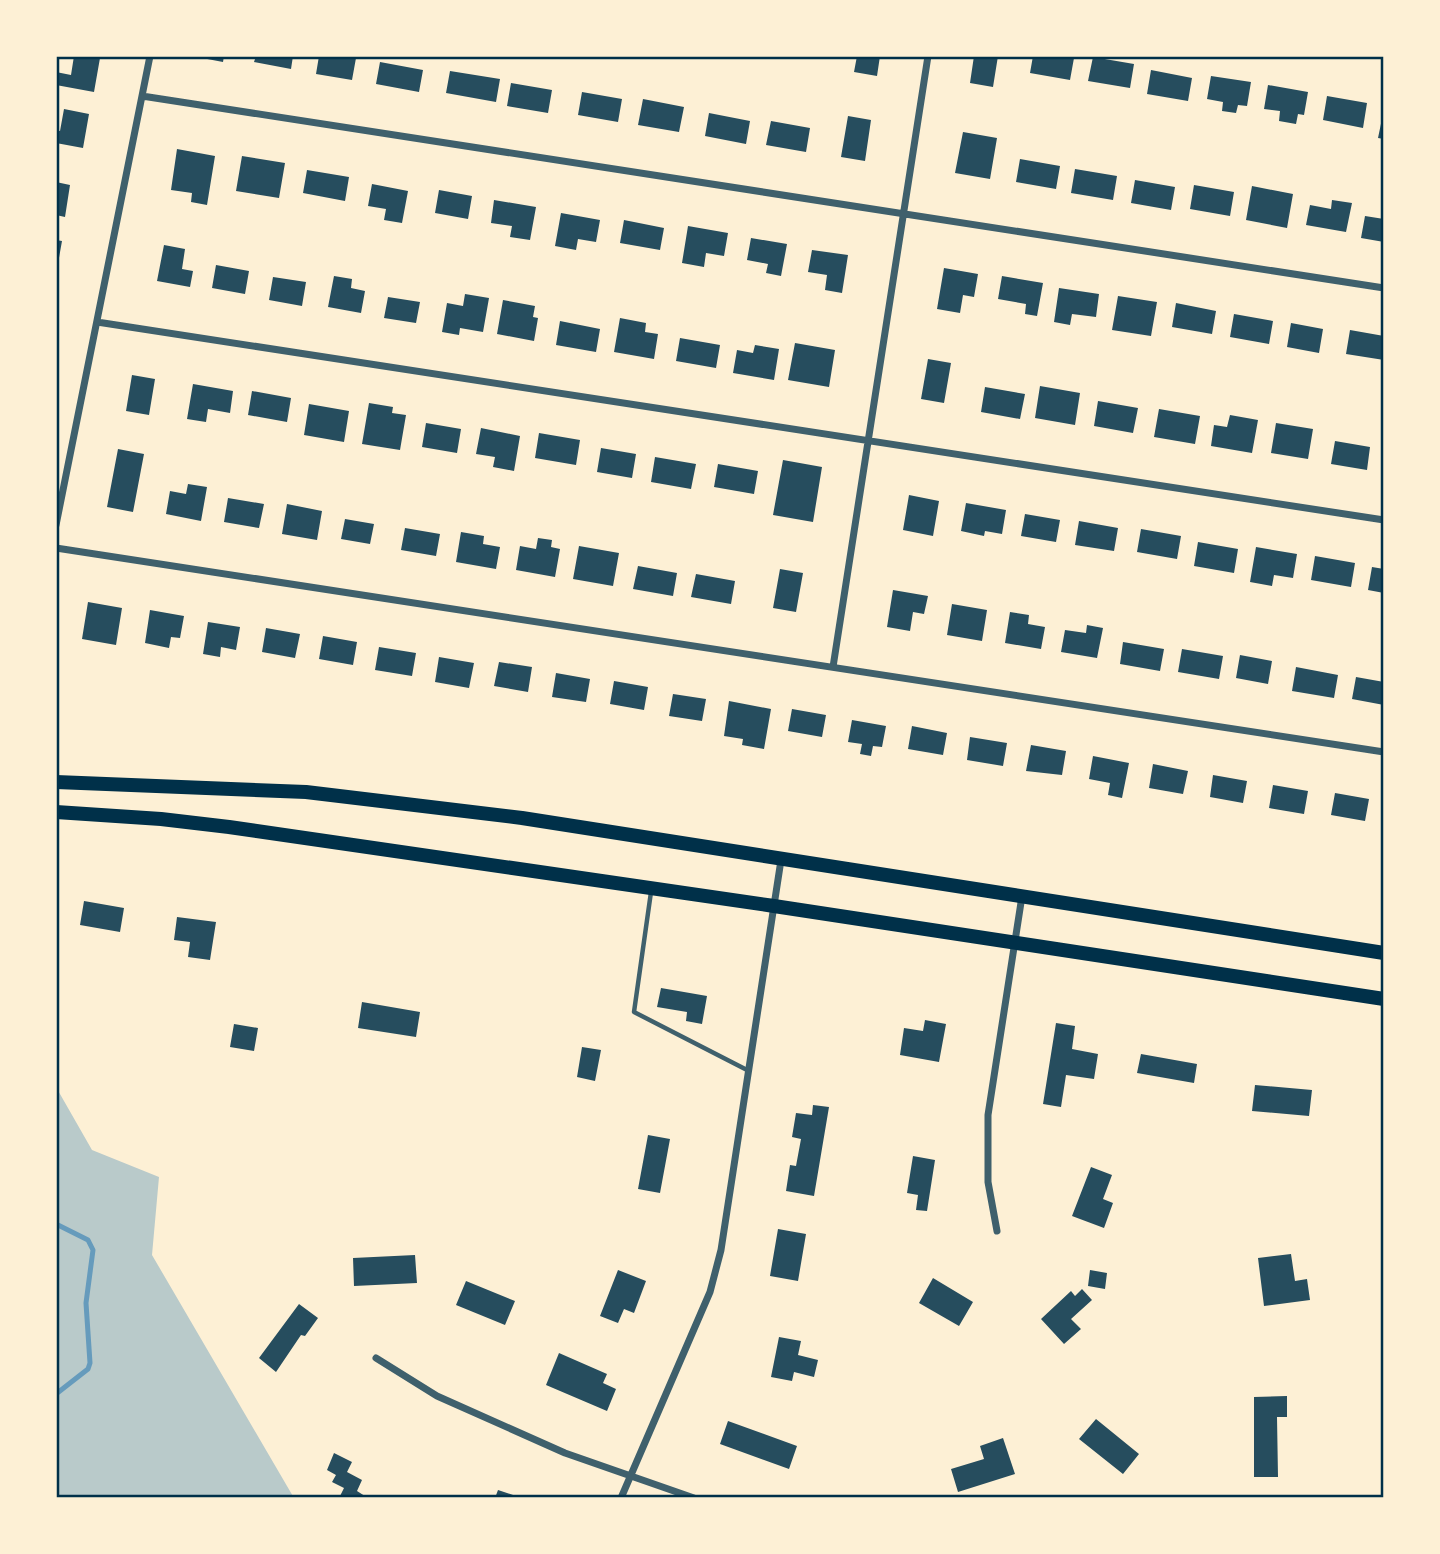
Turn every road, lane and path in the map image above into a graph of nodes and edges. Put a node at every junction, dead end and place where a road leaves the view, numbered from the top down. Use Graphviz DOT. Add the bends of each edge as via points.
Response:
graph roads {
  1 [pos="150,56"];
  2 [pos="928,56"];
  3 [pos="142,96"];
  4 [pos="903,214"];
  5 [pos="1384,288"];
  6 [pos="97,321"];
  7 [pos="868,440"];
  8 [pos="1384,520"];
  9 [pos="56,525"];
  10 [pos="56,548"];
  11 [pos="833,667"];
  12 [pos="1384,752"];
  13 [pos="56,782"];
  14 [pos="56,812"];
  15 [pos="781,860"];
  16 [pos="651,888"];
  17 [pos="1022,897"];
  18 [pos="774,906"];
  19 [pos="1015,943"];
  20 [pos="1384,953"];
  21 [pos="1384,999"];
  22 [pos="749,1071"];
  23 [pos="997,1231"];
  24 [pos="376,1358"];
  25 [pos="631,1477"];
  26 [pos="621,1498"];
  27 [pos="694,1498"];
  1 -- 3 [label="street"];
  2 -- 4 [label="street"];
  3 -- 4 [label="street"];
  3 -- 6 [label="street"];
  4 -- 5 [label="street"];
  4 -- 7 [label="street"];
  6 -- 7 [label="street"];
  6 -- 9 [label="street"];
  7 -- 8 [label="street"];
  7 -- 11 [label="street"];
  10 -- 11 [label="street"];
  11 -- 12 [label="street"];
  13 -- 15 [label="main road" via="319,793 522,818"];
  14 -- 16 [label="main road" via="229,827"];
  15 -- 17 [label="main road"];
  15 -- 18 [label="street"];
  16 -- 18 [label="main road"];
  16 -- 22 [label="lane" via="635,1012"];
  17 -- 19 [label="street"];
  17 -- 20 [label="main road"];
  18 -- 19 [label="main road"];
  18 -- 22 [label="street"];
  19 -- 21 [label="main road"];
  19 -- 23 [label="street" via="988,1115 989,1182"];
  22 -- 25 [label="street" via="721,1250 710,1292"];
  24 -- 25 [label="street" via="437,1396"];
  25 -- 26 [label="street"];
  25 -- 27 [label="street"];
}
